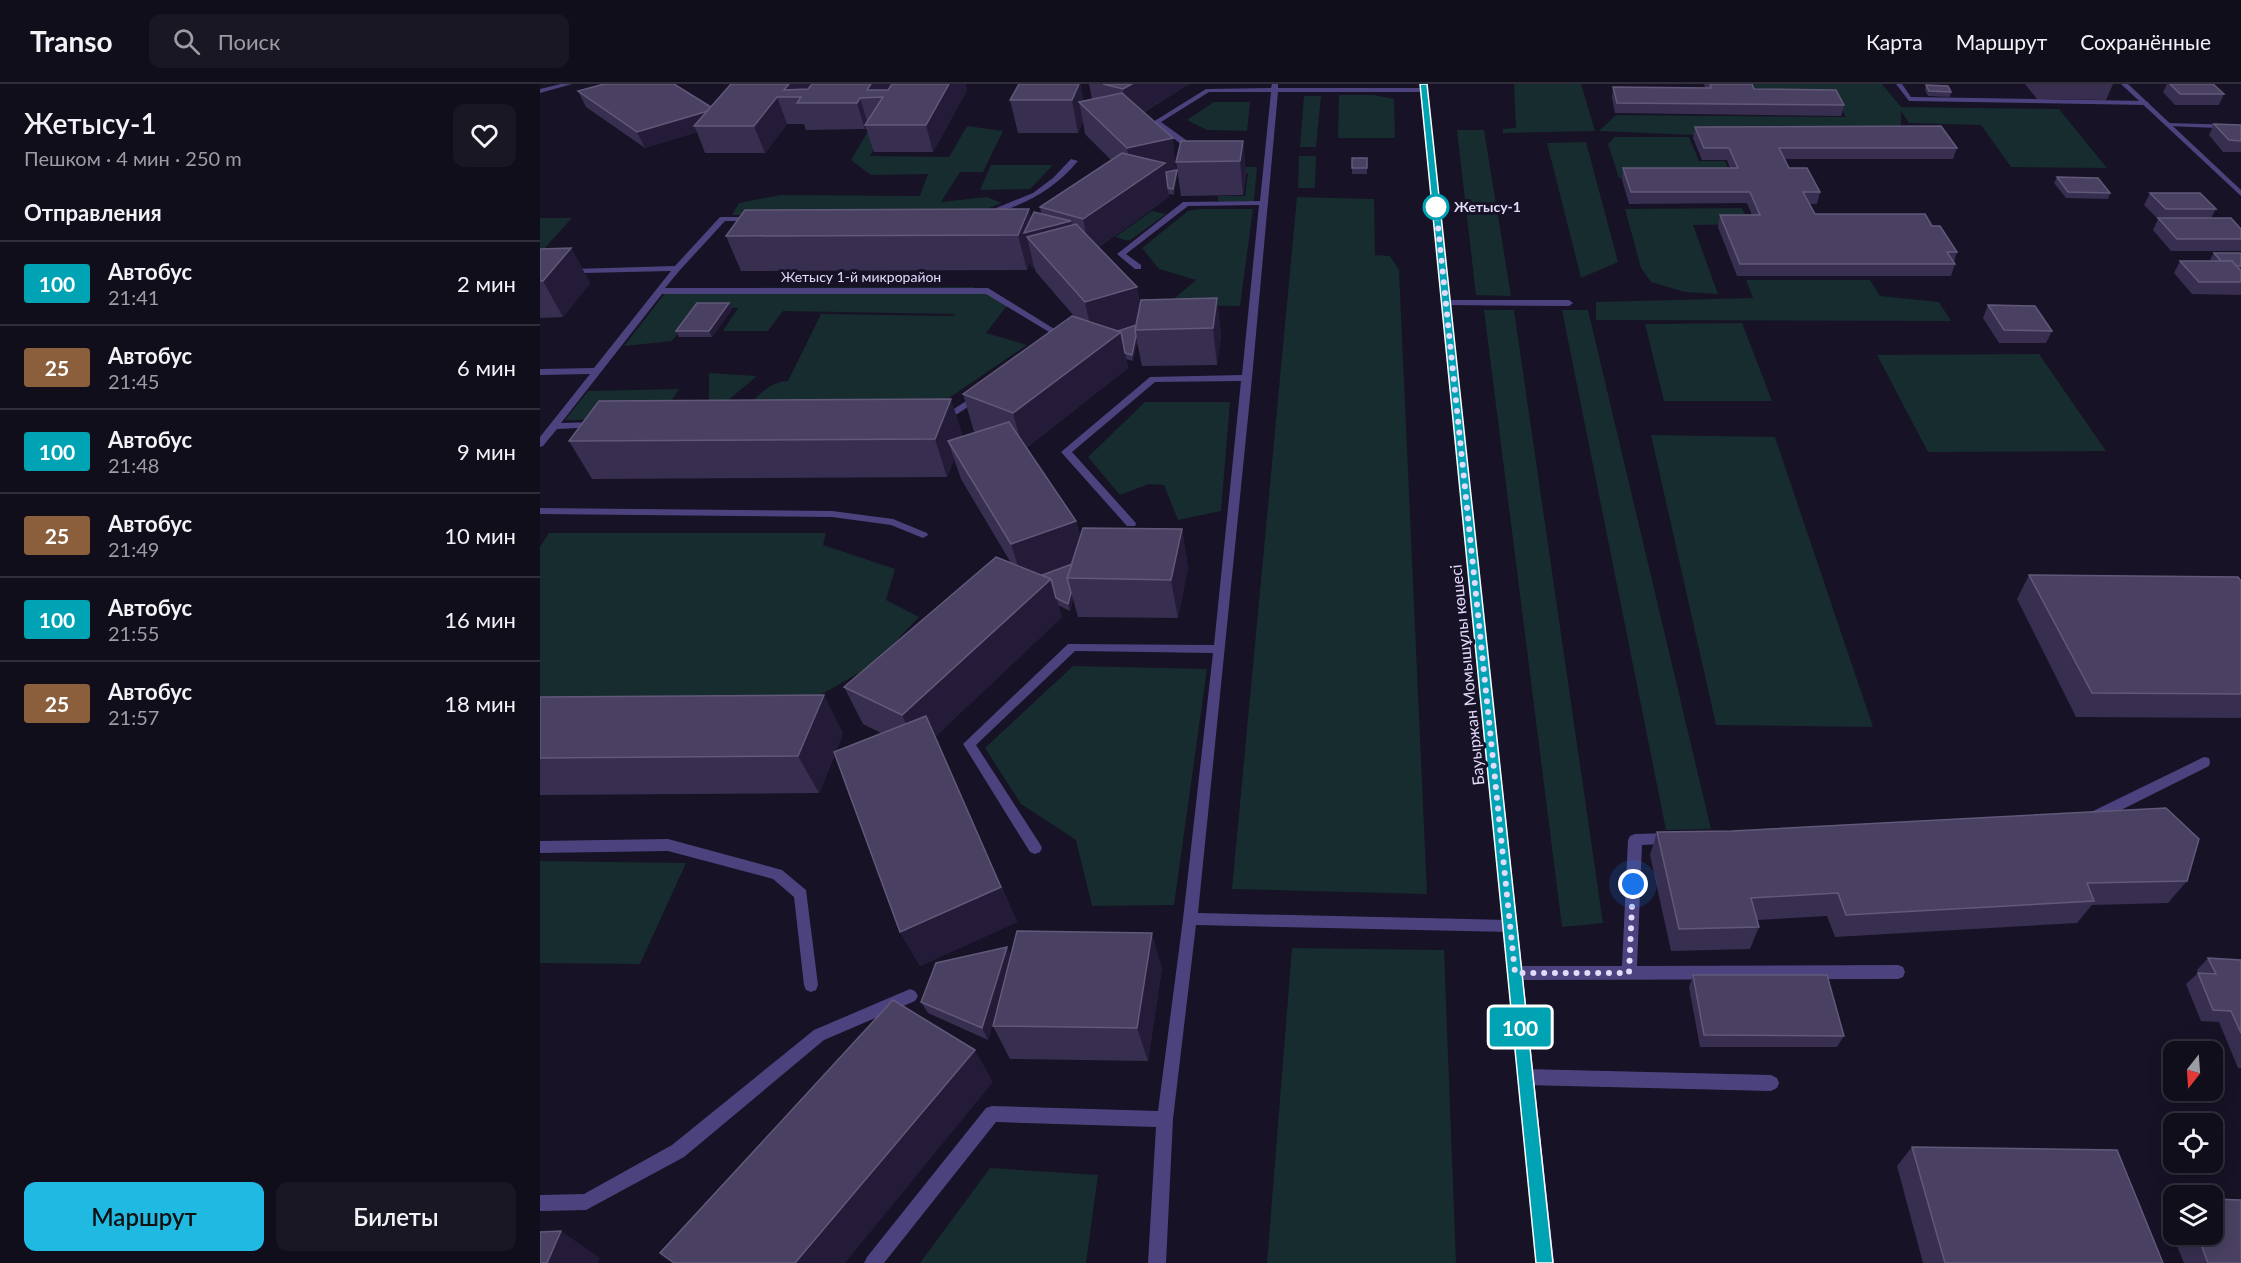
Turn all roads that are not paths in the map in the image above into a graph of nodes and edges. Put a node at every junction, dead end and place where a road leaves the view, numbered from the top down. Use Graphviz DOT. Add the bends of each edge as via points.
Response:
graph roads {
  1 [pos="569,84"];
  2 [pos="1899,84"];
  3 [pos="2124,84"];
  4 [pos="1274,87"];
  5 [pos="1424,87"];
  6 [pos="540,91"];
  7 [pos="2146,103"];
  8 [pos="2168,124"];
  9 [pos="2241,127"];
  10 [pos="1190,147"];
  11 [pos="1074,161"];
  12 [pos="2241,194"];
  13 [pos="1264,204"];
  14 [pos="976,217"];
  15 [pos="770,219"];
  16 [pos="1138,267"];
  17 [pos="676,268"];
  18 [pos="540,272"];
  19 [pos="658,291"];
  20 [pos="1445,303"];
  21 [pos="1569,303"];
  22 [pos="1052,330"];
  23 [pos="596,371"];
  24 [pos="540,372"];
  25 [pos="1247,378"];
  26 [pos="989,389"];
  27 [pos="928,422"];
  28 [pos="601,425"];
  29 [pos="554,426"];
  30 [pos="540,444"];
  31 [pos="540,511"];
  32 [pos="1131,524"];
  33 [pos="923,535"];
  34 [pos="1219,648"];
  35 [pos="2204,762"];
  36 [pos="2083,823"];
  37 [pos="1682,838"];
  38 [pos="540,847"];
  39 [pos="1035,848"];
  40 [pos="1190,920"];
  41 [pos="1510,926"];
  42 [pos="1898,972"];
  43 [pos="1515,973"];
  44 [pos="1629,973"];
  45 [pos="812,985"];
  46 [pos="910,996"];
  47 [pos="1525,1077"];
  48 [pos="1771,1083"];
  49 [pos="1165,1119"];
  50 [pos="540,1203"];
  51 [pos="873,1263"];
  52 [pos="1157,1263"];
  53 [pos="1545,1263"];
  1 -- 6 [label="street"];
  2 -- 7 [label="street" via="1909,99"];
  3 -- 7 [label="street"];
  4 -- 5 [label="street"];
  4 -- 10 [label="street" via="1208,90 1155,122"];
  4 -- 13 [label="street"];
  5 -- 20 [label="main road, Бауыржан Момышұлы көшесі"];
  7 -- 8 [label="street"];
  8 -- 9 [label="street"];
  8 -- 12 [label="street"];
  11 -- 14 [label="street" via="1053,184 1030,199"];
  13 -- 16 [label="street" via="1186,204 1121,254"];
  13 -- 25 [label="street"];
  15 -- 17 [label="street" via="723,219"];
  17 -- 18 [label="street"];
  17 -- 19 [label="street"];
  19 -- 22 [label="street, Жетысу 1-й микрорайон" via="988,291"];
  19 -- 23 [label="street"];
  20 -- 21 [label="street"];
  20 -- 41 [label="main road, Бауыржан Момышұлы көшесі"];
  23 -- 24 [label="street"];
  23 -- 29 [label="street"];
  25 -- 32 [label="street" via="1153,379 1066,452"];
  25 -- 34 [label="street"];
  26 -- 27 [label="street" via="940,422"];
  28 -- 29 [label="street"];
  29 -- 30 [label="street"];
  31 -- 33 [label="street" via="832,514 893,522"];
  34 -- 39 [label="street" via="1072,647 969,744"];
  34 -- 40 [label="street"];
  35 -- 36 [label="street"];
  37 -- 44 [label="street" via="1635,840"];
  38 -- 45 [label="street" via="668,845 777,874 801,894"];
  40 -- 41 [label="street"];
  40 -- 49 [label="street"];
  41 -- 43 [label="main road, Бауыржан Момышұлы көшесі"];
  42 -- 44 [label="street"];
  43 -- 44 [label="street"];
  43 -- 47 [label="main road, Бауыржан Момышұлы көшесі"];
  46 -- 50 [label="street" via="819,1035 678,1151 597,1197 586,1202"];
  47 -- 48 [label="street"];
  47 -- 53 [label="main road, Бауыржан Момышұлы көшесі"];
  49 -- 51 [label="street" via="992,1114"];
  49 -- 52 [label="street"];
}
